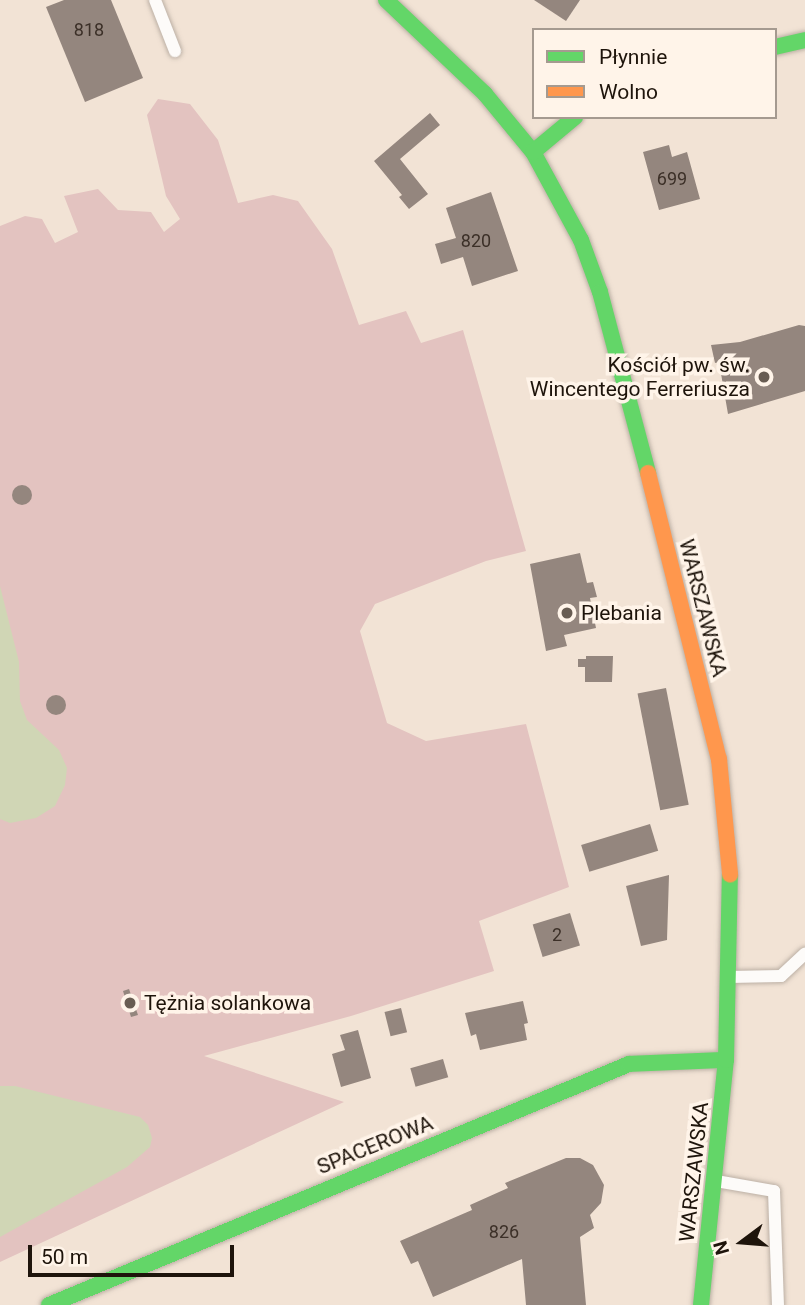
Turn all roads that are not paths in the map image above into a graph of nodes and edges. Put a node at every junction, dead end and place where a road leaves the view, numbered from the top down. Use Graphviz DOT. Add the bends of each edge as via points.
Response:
graph roads {
  1 [pos="155,0"];
  2 [pos="386,0"];
  3 [pos="805,40"];
  4 [pos="777,47"];
  5 [pos="175,51"];
  6 [pos="573,119"];
  7 [pos="533,152"];
  8 [pos="805,954"];
  9 [pos="729,977"];
  10 [pos="726,1060"];
  11 [pos="716,1181"];
  12 [pos="49,1305"];
  13 [pos="701,1305"];
  14 [pos="778,1305"];
  1 -- 5 [label="lane"];
  2 -- 7 [label="main road, WARSZAWSKA" via="485,94"];
  3 -- 4 [label="main road"];
  6 -- 7 [label="main road"];
  7 -- 9 [label="main road, WARSZAWSKA" via="581,240 600,292 719,759 732,889"];
  8 -- 9 [label="lane" via="781,976"];
  9 -- 10 [label="main road, WARSZAWSKA"];
  10 -- 11 [label="main road, WARSZAWSKA"];
  10 -- 12 [label="main road, SPACEROWA" via="629,1064"];
  11 -- 13 [label="main road, WARSZAWSKA"];
  11 -- 14 [label="lane" via="774,1191"];
}
